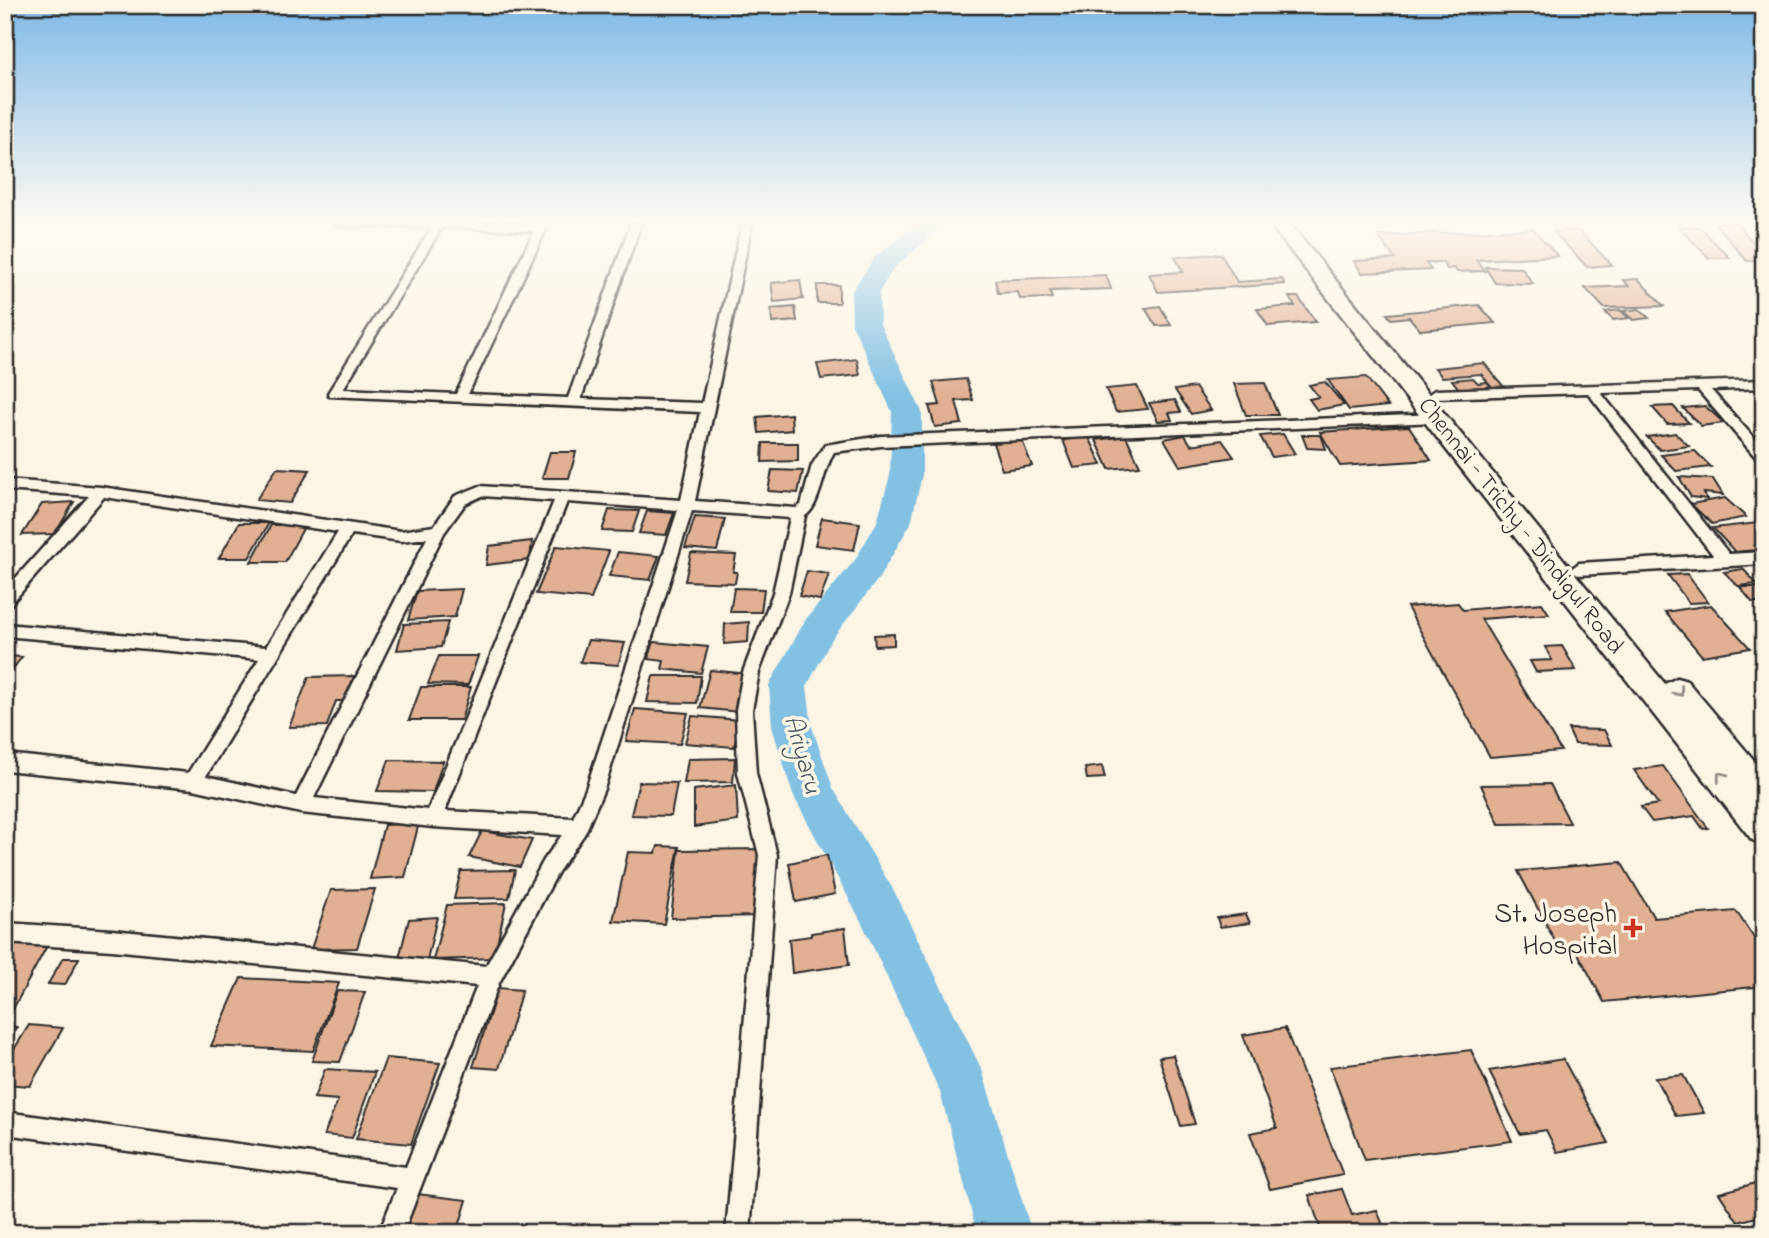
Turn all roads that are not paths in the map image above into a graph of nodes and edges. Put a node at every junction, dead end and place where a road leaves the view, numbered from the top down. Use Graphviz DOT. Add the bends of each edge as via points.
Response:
graph roads {
  1 [pos="404,281"];
  2 [pos="516,281"];
  3 [pos="616,281"];
  4 [pos="735,281"];
  5 [pos="1329,281"];
  6 [pos="1338,281"];
  7 [pos="1764,384"];
  8 [pos="1701,386"];
  9 [pos="1592,390"];
  10 [pos="460,398"];
  11 [pos="573,402"];
  12 [pos="1436,406"];
  13 [pos="708,408"];
  14 [pos="1764,457"];
  15 [pos="5,485"];
  16 [pos="101,492"];
  17 [pos="562,498"];
  18 [pos="687,506"];
  19 [pos="798,513"];
  20 [pos="348,528"];
  21 [pos="438,531"];
  22 [pos="1723,558"];
  23 [pos="1764,558"];
  24 [pos="1579,569"];
  25 [pos="5,601"];
  26 [pos="5,630"];
  27 [pos="271,653"];
  28 [pos="5,762"];
  29 [pos="193,781"];
  30 [pos="1764,796"];
  31 [pos="301,805"];
  32 [pos="433,819"];
  33 [pos="578,827"];
  34 [pos="1764,829"];
  35 [pos="5,933"];
  36 [pos="491,977"];
  37 [pos="5,1123"];
  38 [pos="412,1179"];
  39 [pos="391,1233"];
  40 [pos="738,1233"];
  1 -- 10 [label="street" via="334,393"];
  2 -- 10 [label="street"];
  3 -- 11 [label="street"];
  4 -- 13 [label="street"];
  5 -- 12 [label="highway, Chennai - Trichy - Dindigul Road"];
  6 -- 12 [label="highway, Chennai - Trichy - Dindigul Road"];
  7 -- 8 [label="street"];
  8 -- 9 [label="street"];
  8 -- 14 [label="street"];
  9 -- 12 [label="street"];
  9 -- 22 [label="street"];
  10 -- 11 [label="street"];
  11 -- 13 [label="street"];
  12 -- 19 [label="street" via="929,437 830,448 819,465 807,508"];
  12 -- 24 [label="highway, Chennai - Trichy - Dindigul Road"];
  34 -- 12 [label="highway, Chennai - Trichy - Dindigul Road, one-way"];
  13 -- 18 [label="street"];
  15 -- 16 [label="street"];
  16 -- 20 [label="street"];
  16 -- 25 [label="street"];
  17 -- 18 [label="street"];
  17 -- 21 [label="street" via="480,491 460,500"];
  17 -- 32 [label="street"];
  18 -- 19 [label="street"];
  18 -- 33 [label="street" via="595,789"];
  19 -- 40 [label="street" via="781,593 751,672 744,710 747,773 768,855"];
  20 -- 21 [label="street" via="401,536"];
  20 -- 27 [label="street"];
  21 -- 31 [label="street"];
  22 -- 23 [label="street"];
  22 -- 24 [label="street"];
  24 -- 30 [label="highway, Chennai - Trichy - Dindigul Road, one-way"];
  26 -- 27 [label="street"];
  27 -- 29 [label="street"];
  28 -- 29 [label="street"];
  29 -- 31 [label="street"];
  31 -- 32 [label="street"];
  32 -- 33 [label="street"];
  33 -- 36 [label="street" via="551,866"];
  35 -- 36 [label="street"];
  36 -- 38 [label="street"];
  37 -- 38 [label="street"];
  38 -- 39 [label="street"];
}
